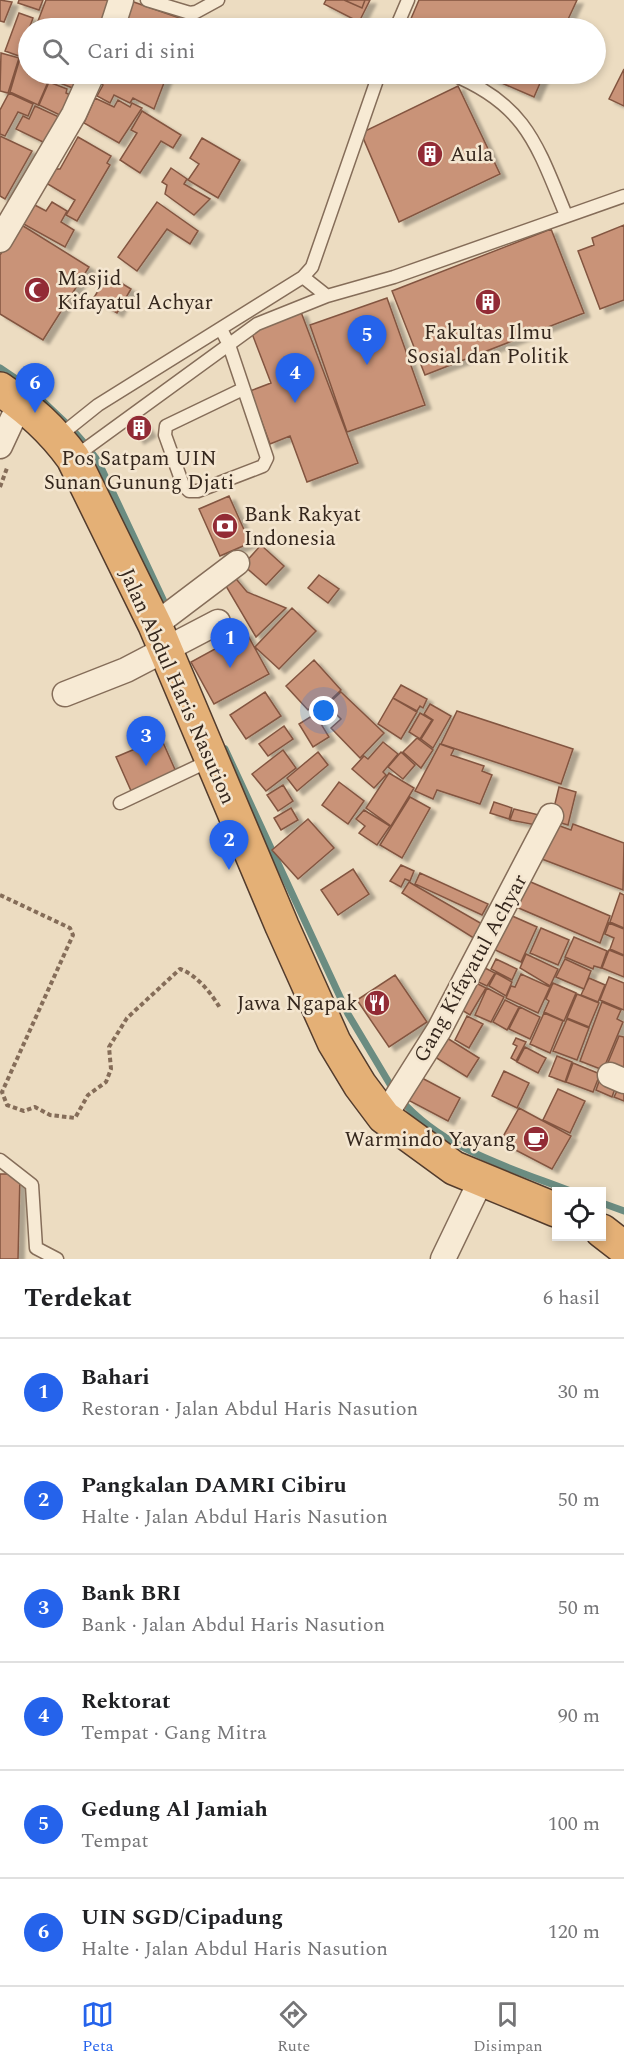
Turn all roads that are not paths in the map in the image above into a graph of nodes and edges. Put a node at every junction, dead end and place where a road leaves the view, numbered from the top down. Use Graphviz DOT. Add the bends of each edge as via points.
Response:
graph roads {
  1 [pos="121,0"];
  2 [pos="147,0"];
  3 [pos="218,0"];
  4 [pos="408,0"];
  5 [pos="115,18"];
  6 [pos="400,18"];
  7 [pos="88,84"];
  8 [pos="376,84"];
  9 [pos="475,84"];
  10 [pos="624,196"];
  11 [pos="566,215"];
  12 [pos="0,240"];
  13 [pos="303,277"];
  14 [pos="327,296"];
  15 [pos="221,329"];
  16 [pos="229,345"];
  17 [pos="243,389"];
  18 [pos="10,396"];
  19 [pos="56,436"];
  20 [pos="0,446"];
  21 [pos="237,563"];
  22 [pos="218,622"];
  23 [pos="160,638"];
  24 [pos="65,694"];
  25 [pos="212,759"];
  26 [pos="120,803"];
  27 [pos="551,816"];
  28 [pos="384,1117"];
  29 [pos="0,1160"];
  30 [pos="481,1180"];
  31 [pos="552,1208"];
  32 [pos="606,1233"];
  33 [pos="606,1234"];
  34 [pos="624,1241"];
  35 [pos="624,1248"];
  36 [pos="57,1259"];
  37 [pos="442,1259"];
  1 -- 5 [label="street"];
  2 -- 3 [label="lane" via="190,13"];
  4 -- 6 [label="lane"];
  7 -- 12 [label="street"];
  8 -- 13 [label="lane" via="312,267"];
  9 -- 11 [label="lane" via="504,103 525,125"];
  10 -- 11 [label="lane"];
  11 -- 14 [label="lane" via="394,277"];
  13 -- 14 [label="lane"];
  13 -- 15 [label="lane"];
  14 -- 16 [label="lane" via="257,324"];
  15 -- 16 [label="lane"];
  15 -- 19 [label="lane" via="98,405"];
  16 -- 17 [label="lane"];
  16 -- 19 [label="lane"];
  17 -- 17 [label="lane" via="267,458 265,464 198,491 189,491 183,485 165,435 166,426"];
  18 -- 19 [label="highway, Jalan Abdul Haris Nasution"];
  18 -- 20 [label="street"];
  19 -- 23 [label="highway, Jalan Abdul Haris Nasution"];
  21 -- 23 [label="street"];
  22 -- 23 [label="street"];
  23 -- 24 [label="street" via="126,670"];
  23 -- 25 [label="highway, Jalan Abdul Haris Nasution"];
  25 -- 26 [label="lane"];
  25 -- 28 [label="highway, Jalan Abdul Haris Nasution" via="334,1042"];
  27 -- 28 [label="street, Gang Kifayatul Achyar" via="439,1030"];
  28 -- 30 [label="highway, Jalan Abdul Haris Nasution" via="454,1168"];
  29 -- 36 [label="lane" via="32,1185 34,1242 41,1252"];
  30 -- 31 [label="highway, Jalan Abdul Haris Nasution"];
  30 -- 37 [label="street"];
  32 -- 34 [label="highway"];
  33 -- 35 [label="highway"];
}
